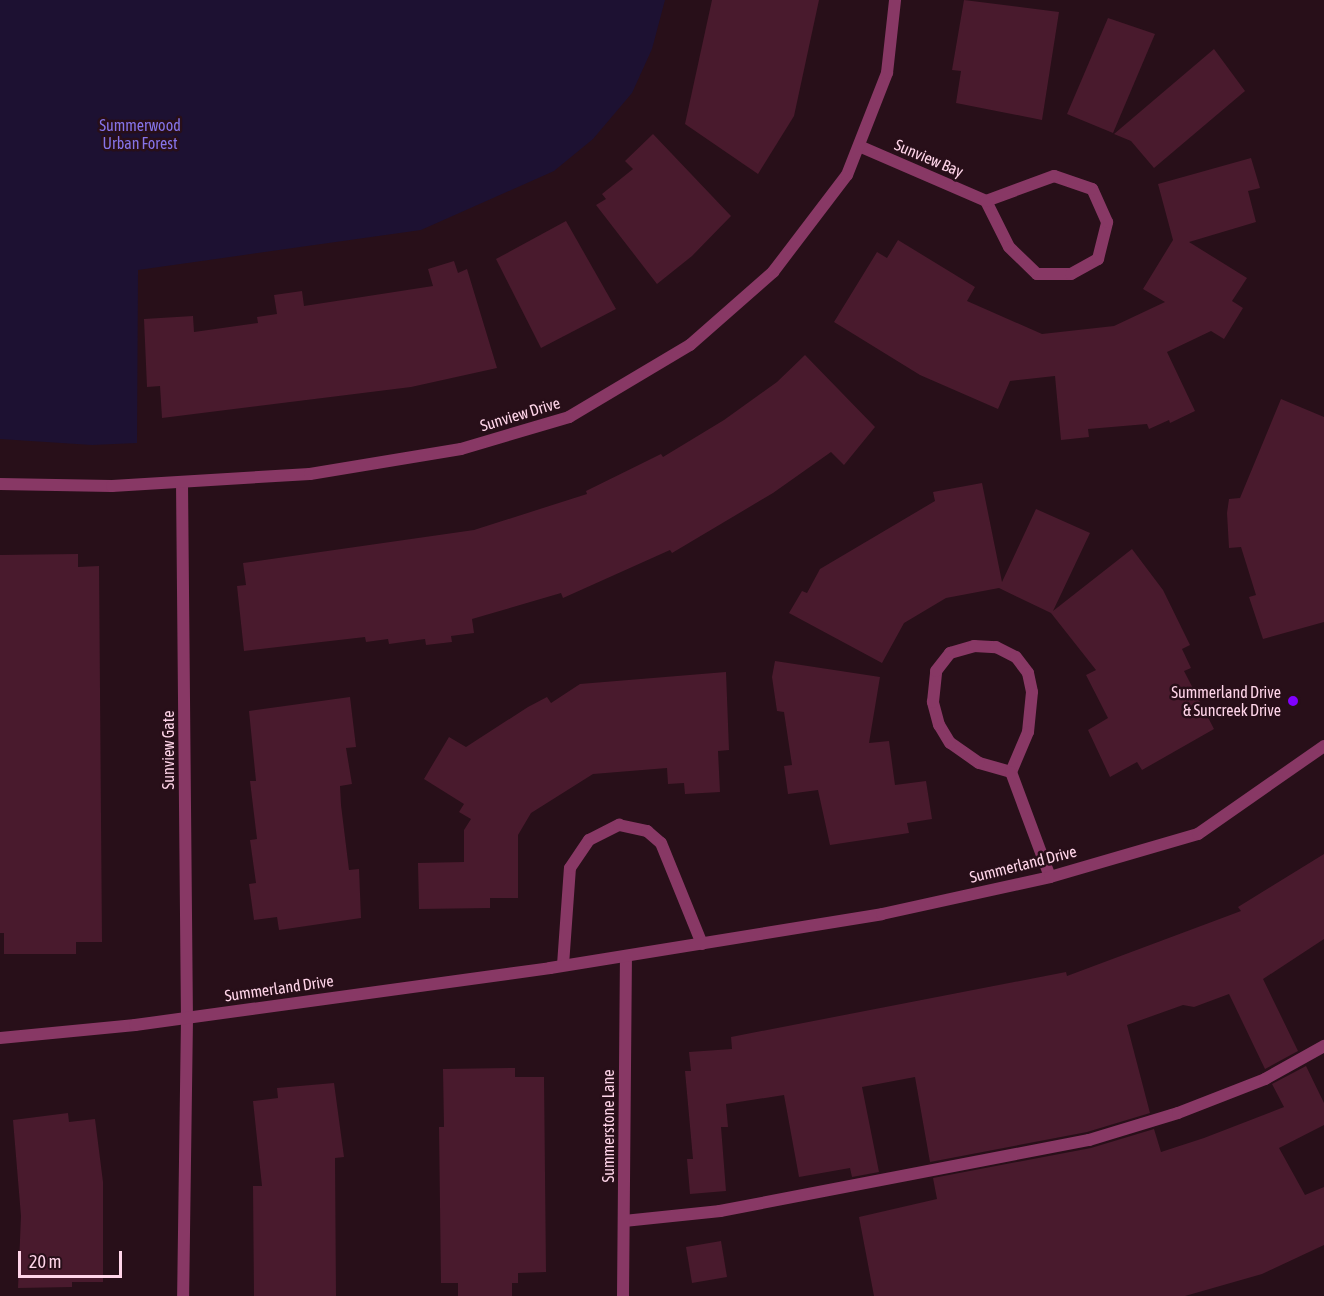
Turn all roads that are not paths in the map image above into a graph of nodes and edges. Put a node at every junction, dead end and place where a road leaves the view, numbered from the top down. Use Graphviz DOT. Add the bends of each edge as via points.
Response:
graph roads {
  1 [pos="895,0"];
  2 [pos="859,146"];
  3 [pos="986,201"];
  4 [pos="182,482"];
  5 [pos="0,484"];
  6 [pos="1324,746"];
  7 [pos="1011,772"];
  8 [pos="1050,877"];
  9 [pos="702,944"];
  10 [pos="626,956"];
  11 [pos="563,965"];
  12 [pos="187,1018"];
  13 [pos="0,1038"];
  14 [pos="1324,1046"];
  15 [pos="624,1221"];
  16 [pos="183,1296"];
  17 [pos="623,1296"];
  1 -- 2 [label="street, Sunview Drive" via="887,73"];
  2 -- 3 [label="street, Sunview Bay"];
  2 -- 4 [label="street, Sunview Drive" via="847,175 773,272 690,345 570,417 460,448 310,474"];
  3 -- 3 [label="street" via="1009,247 1037,274 1071,274 1098,259 1107,222 1092,189 1054,176"];
  4 -- 5 [label="street, Sunview Drive" via="112,486"];
  4 -- 12 [label="street, Sunview Gate"];
  6 -- 8 [label="street, Summerland Drive" via="1198,834"];
  7 -- 7 [label="street" via="1028,732 1032,692 1028,673 1016,657 996,646 975,646 950,653 936,671 933,702 939,725 950,743 979,764"];
  7 -- 8 [label="street"];
  8 -- 9 [label="street, Summerland Drive" via="882,914"];
  9 -- 10 [label="street, Summerland Drive"];
  9 -- 11 [label="street" via="661,843 647,831 619,825 589,840 570,868"];
  10 -- 11 [label="street, Summerland Drive"];
  10 -- 15 [label="street, Summerstone Lane"];
  11 -- 12 [label="street, Summerland Drive"];
  12 -- 13 [label="street, Summerland Drive"];
  12 -- 16 [label="street"];
  14 -- 15 [label="street" via="1254,1084 1178,1113 1089,1140 720,1211"];
  15 -- 17 [label="street, Summerstone Lane"];
}
